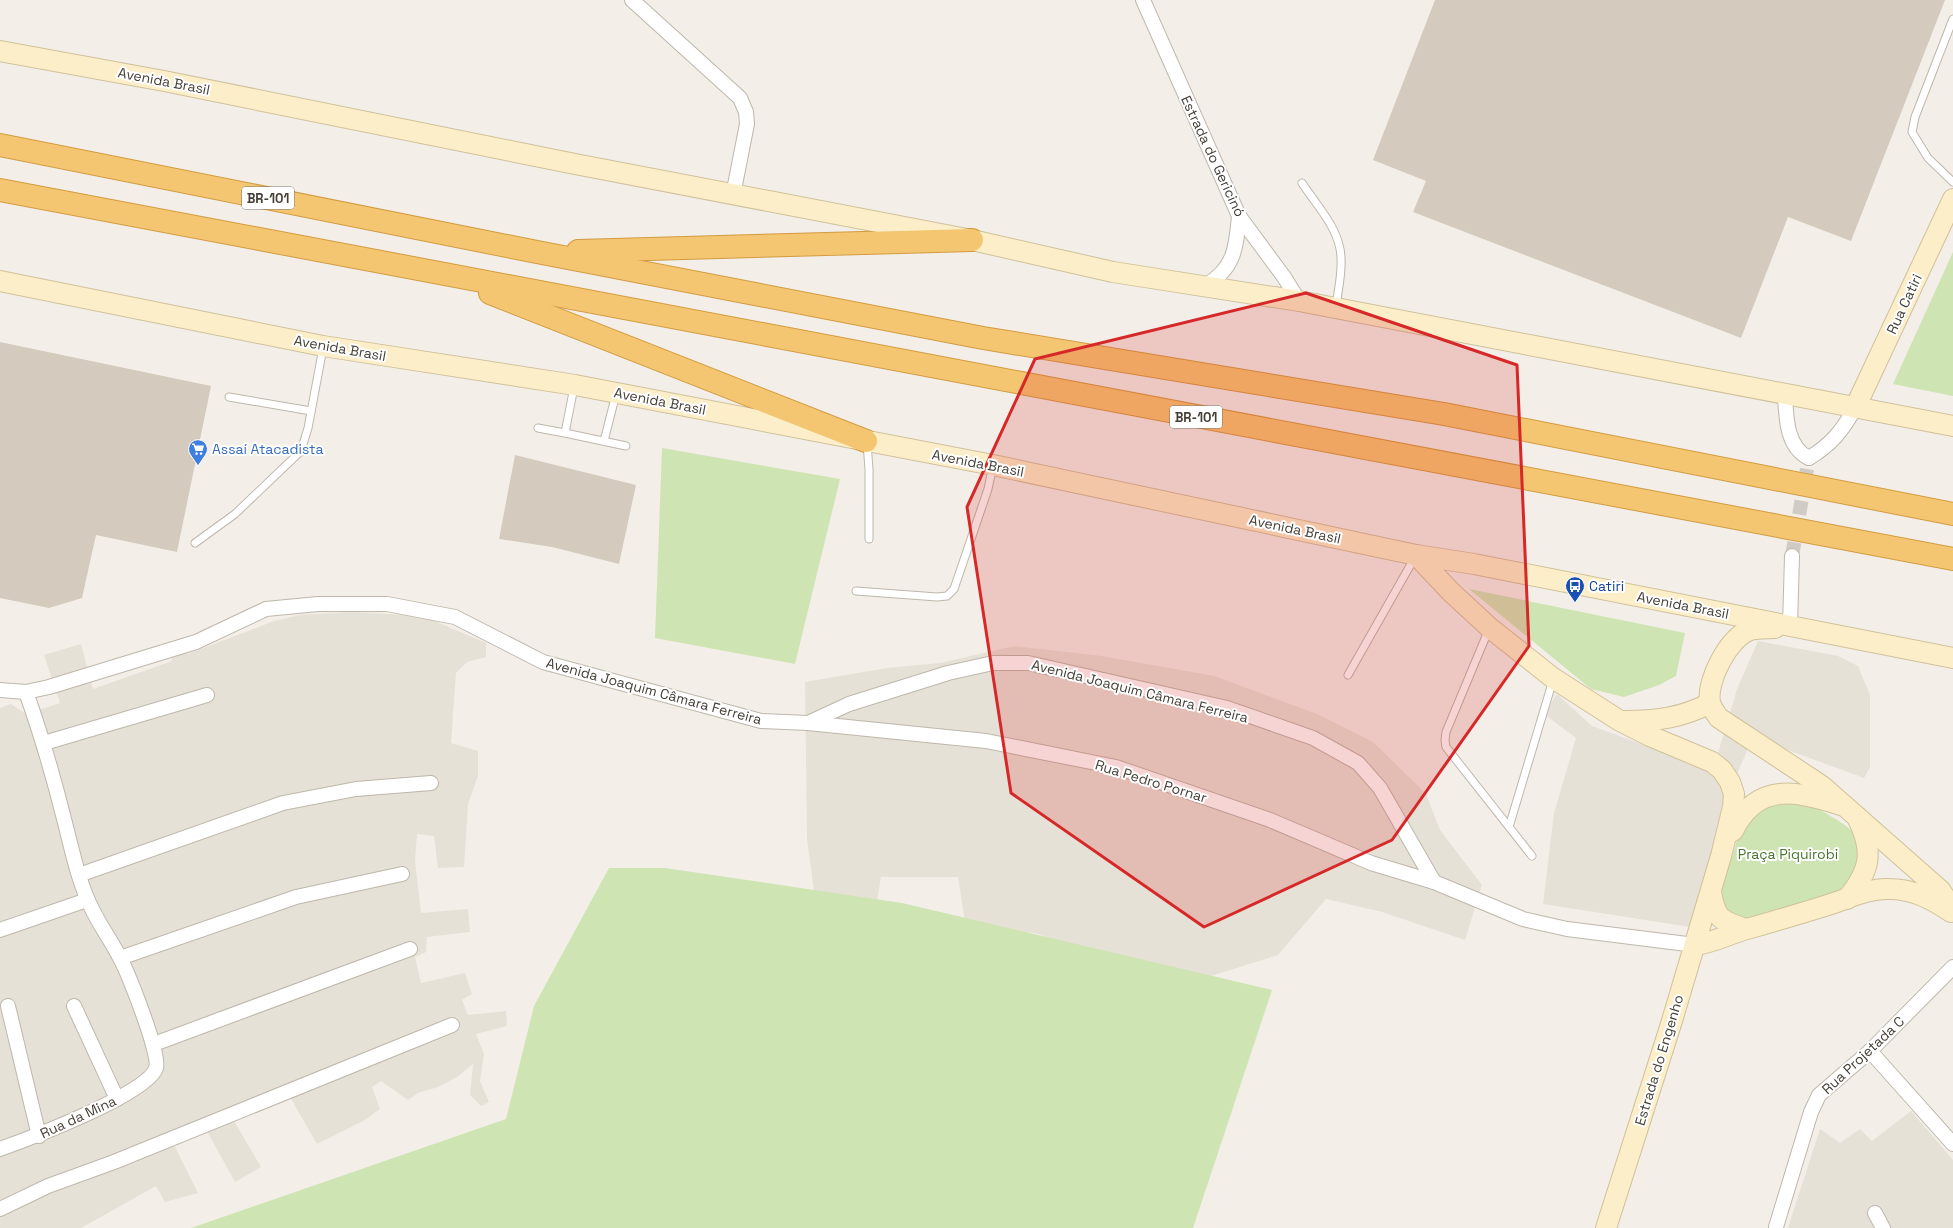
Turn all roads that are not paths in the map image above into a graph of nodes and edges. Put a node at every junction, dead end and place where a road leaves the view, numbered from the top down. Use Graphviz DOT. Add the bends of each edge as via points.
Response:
graph roads {
  1 [pos="632,0"];
  2 [pos="1143,0"];
  3 [pos="1953,19"];
  4 [pos="0,51"];
  5 [pos="0,145"];
  6 [pos="1953,182"];
  7 [pos="1302,183"];
  8 [pos="0,190"];
  9 [pos="733,195"];
  10 [pos="1953,200"];
  11 [pos="1238,216"];
  12 [pos="972,240"];
  13 [pos="537,252"];
  14 [pos="440,274"];
  15 [pos="0,281"];
  16 [pos="1205,286"];
  17 [pos="1299,301"];
  18 [pos="1336,308"];
  19 [pos="323,346"];
  20 [pos="575,385"];
  21 [pos="616,393"];
  22 [pos="1784,394"];
  23 [pos="229,397"];
  24 [pos="1855,408"];
  25 [pos="311,411"];
  26 [pos="1953,426"];
  27 [pos="538,428"];
  28 [pos="565,433"];
  29 [pos="604,441"];
  30 [pos="866,441"];
  31 [pos="626,446"];
  32 [pos="993,465"];
  33 [pos="1953,514"];
  34 [pos="869,539"];
  35 [pos="195,543"];
  36 [pos="1416,555"];
  37 [pos="1792,556"];
  38 [pos="1953,559"];
  39 [pos="856,591"];
  40 [pos="1790,626"];
  41 [pos="1490,628"];
  42 [pos="1953,658"];
  43 [pos="1348,675"];
  44 [pos="1553,678"];
  45 [pos="0,690"];
  46 [pos="26,692"];
  47 [pos="207,695"];
  48 [pos="1710,703"];
  49 [pos="1620,721"];
  50 [pos="808,723"];
  51 [pos="44,743"];
  52 [pos="431,783"];
  53 [pos="1854,813"];
  54 [pos="1508,827"];
  55 [pos="1532,856"];
  56 [pos="1721,856"];
  57 [pos="402,874"];
  58 [pos="79,875"];
  59 [pos="1434,882"];
  60 [pos="1711,891"];
  61 [pos="1847,899"];
  62 [pos="87,900"];
  63 [pos="1953,909"];
  64 [pos="1953,913"];
  65 [pos="1746,929"];
  66 [pos="0,930"];
  67 [pos="1695,945"];
  68 [pos="410,949"];
  69 [pos="120,958"];
  70 [pos="1953,967"];
  71 [pos="8,1006"];
  72 [pos="74,1006"];
  73 [pos="452,1025"];
  74 [pos="154,1044"];
  75 [pos="1870,1052"];
  76 [pos="117,1100"];
  77 [pos="39,1136"];
  78 [pos="1953,1144"];
  79 [pos="0,1149"];
  80 [pos="0,1209"];
  81 [pos="1875,1213"];
  82 [pos="1776,1227"];
  83 [pos="1606,1228"];
  84 [pos="1883,1228"];
  1 -- 9 [label="street" via="740,98 746,112 747,124"];
  2 -- 11 [label="street, Estrada do Gericinó"];
  3 -- 6 [label="lane" via="1915,116 1912,132 1928,158"];
  4 -- 9 [label="main road, Avenida Brasil"];
  5 -- 13 [label="highway, BR-101"];
  7 -- 18 [label="lane" via="1334,230 1339,242 1341,260"];
  8 -- 14 [label="highway, BR-101"];
  9 -- 12 [label="main road, Avenida Brasil"];
  10 -- 24 [label="main road, Rua Catiri"];
  11 -- 16 [label="street" via="1236,241 1230,261 1224,272"];
  11 -- 17 [label="street, Estrada do Gericinó"];
  12 -- 13 [label="highway"];
  12 -- 16 [label="main road, Avenida Brasil" via="1113,272"];
  13 -- 33 [label="highway, BR-101" via="983,338 1444,414"];
  14 -- 30 [label="highway"];
  14 -- 38 [label="highway, BR-101"];
  15 -- 19 [label="main road, Avenida Brasil"];
  16 -- 17 [label="main road, Avenida Brasil"];
  17 -- 18 [label="main road, Avenida Brasil"];
  18 -- 22 [label="main road, Avenida Brasil"];
  19 -- 20 [label="main road, Avenida Brasil"];
  19 -- 25 [label="lane"];
  20 -- 21 [label="main road, Avenida Brasil"];
  20 -- 28 [label="lane"];
  21 -- 29 [label="lane"];
  21 -- 30 [label="main road, Avenida Brasil"];
  22 -- 24 [label="main road, Avenida Brasil"];
  22 -- 24 [label="street" via="1790,433 1796,448 1808,463 1832,442"];
  23 -- 25 [label="lane"];
  24 -- 26 [label="main road, Avenida Brasil"];
  25 -- 35 [label="lane" via="302,451 236,514"];
  27 -- 28 [label="lane"];
  28 -- 29 [label="lane"];
  29 -- 31 [label="lane"];
  30 -- 32 [label="main road, Avenida Brasil"];
  30 -- 34 [label="lane" via="869,469"];
  32 -- 36 [label="main road, Avenida Brasil"];
  32 -- 39 [label="lane" via="988,489 954,589 947,596"];
  36 -- 40 [label="main road, Avenida Brasil"];
  36 -- 41 [label="main road"];
  36 -- 43 [label="lane"];
  37 -- 40 [label="street"];
  40 -- 42 [label="main road, Avenida Brasil"];
  40 -- 48 [label="main road" via="1750,630 1737,638 1727,650 1716,672"];
  41 -- 44 [label="main road"];
  41 -- 54 [label="lane" via="1444,740 1446,747"];
  44 -- 49 [label="main road"];
  44 -- 54 [label="lane"];
  45 -- 46 [label="street, Avenida Joaquim Câmara Ferreira"];
  46 -- 50 [label="street, Avenida Joaquim Câmara Ferreira" via="196,642 266,609 318,604 387,604 454,617 543,662 761,721"];
  46 -- 51 [label="street"];
  47 -- 51 [label="street"];
  48 -- 49 [label="main road" via="1694,712 1675,717 1652,721"];
  48 -- 53 [label="main road" via="1718,718 1822,786"];
  49 -- 56 [label="main road" via="1712,762 1722,770 1734,794"];
  50 -- 59 [label="street, Rua Pedro Pornar" via="986,741 1116,766 1270,820 1371,862"];
  50 -- 59 [label="street, Avenida Joaquim Câmara Ferreira" via="850,704 948,673 993,663 1028,663 1227,708 1313,738 1358,763 1380,788"];
  51 -- 58 [label="street"];
  52 -- 58 [label="street" via="356,789 283,803"];
  53 -- 56 [label="main road" via="1821,799 1794,794 1776,794 1762,798 1749,806 1739,817"];
  53 -- 61 [label="main road" via="1866,836 1868,856 1866,871 1859,885"];
  53 -- 63 [label="main road" via="1940,890"];
  54 -- 55 [label="lane"];
  56 -- 60 [label="main road"];
  57 -- 69 [label="street" via="296,897"];
  58 -- 62 [label="street"];
  59 -- 67 [label="street, Rua Pedro Pornar" via="1523,919 1568,929"];
  60 -- 65 [label="main road" via="1716,915 1726,923"];
  60 -- 67 [label="main road, Estrada do Engenho"];
  61 -- 64 [label="main road" via="1888,888 1906,890 1931,898"];
  61 -- 65 [label="main road"];
  62 -- 66 [label="street"];
  62 -- 69 [label="street"];
  65 -- 67 [label="main road"];
  67 -- 83 [label="main road, Estrada do Engenho"];
  68 -- 74 [label="street"];
  69 -- 74 [label="street"];
  70 -- 75 [label="street, Rua Projetada C"];
  71 -- 77 [label="street"];
  72 -- 76 [label="street"];
  73 -- 80 [label="street" via="114,1162 48,1186"];
  74 -- 76 [label="street, Rua da Mina" via="158,1061 152,1076"];
  75 -- 78 [label="street"];
  75 -- 82 [label="street, Rua Projetada C" via="1819,1095 1811,1112"];
  76 -- 77 [label="street, Rua da Mina"];
  77 -- 79 [label="street, Rua da Mina"];
  81 -- 84 [label="street"];
}
